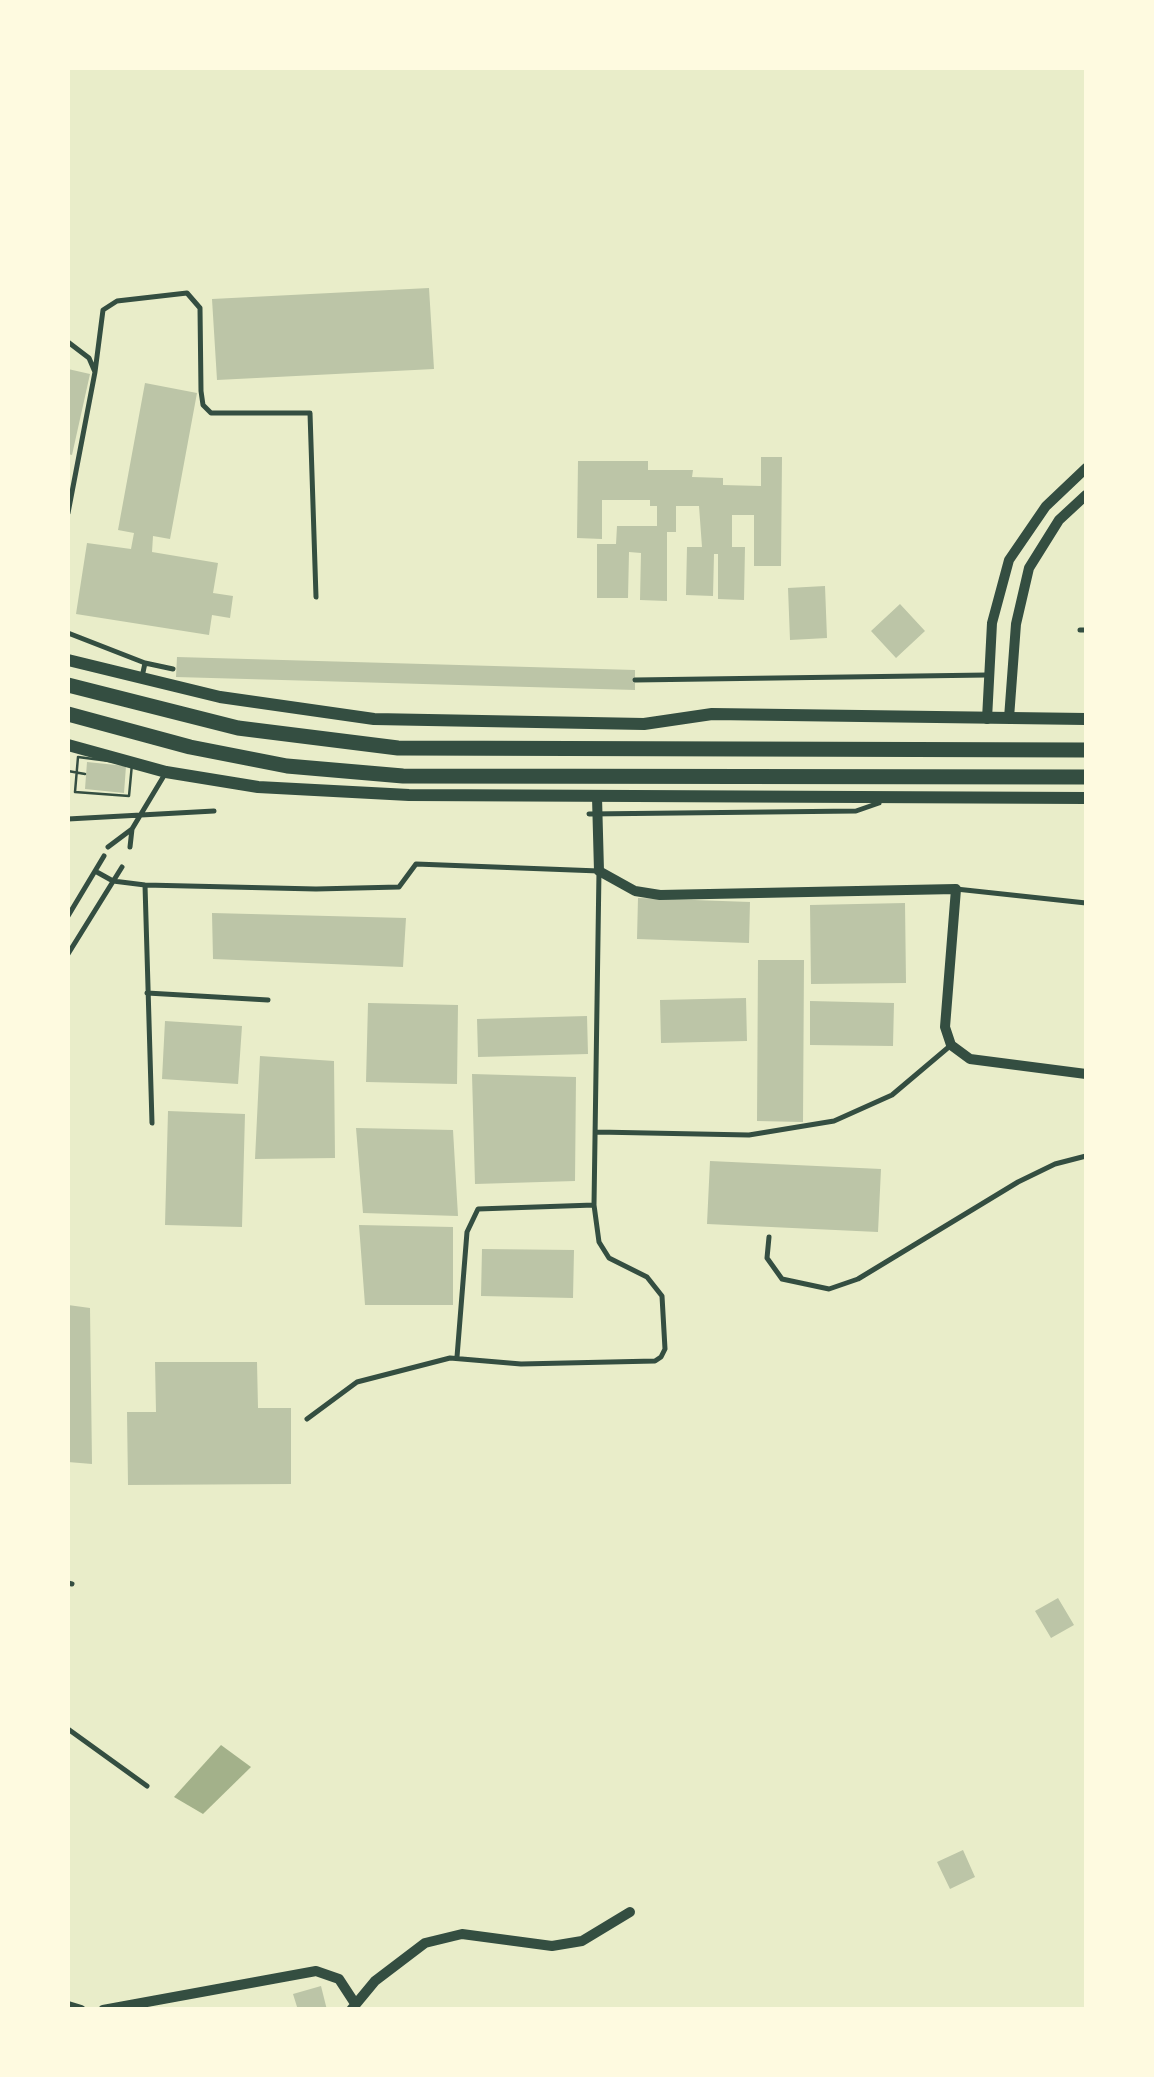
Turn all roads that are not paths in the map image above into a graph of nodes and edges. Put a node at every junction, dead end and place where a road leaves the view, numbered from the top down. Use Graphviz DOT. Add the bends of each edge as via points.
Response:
graph roads {
  1 [pos="68,342"];
  2 [pos="95,372"];
  3 [pos="1086,468"];
  4 [pos="1086,495"];
  5 [pos="68,513"];
  6 [pos="316,597"];
  7 [pos="68,633"];
  8 [pos="68,660"];
  9 [pos="145,663"];
  10 [pos="173,670"];
  11 [pos="988,675"];
  12 [pos="142,680"];
  13 [pos="635,680"];
  14 [pos="68,686"];
  15 [pos="68,714"];
  16 [pos="1010,718"];
  17 [pos="1086,718"];
  18 [pos="988,719"];
  19 [pos="68,745"];
  20 [pos="1086,750"];
  21 [pos="166,772"];
  22 [pos="1086,777"];
  23 [pos="597,797"];
  24 [pos="1086,798"];
  25 [pos="886,800"];
  26 [pos="214,811"];
  27 [pos="594,814"];
  28 [pos="139,816"];
  29 [pos="68,819"];
  30 [pos="132,830"];
  31 [pos="130,846"];
  32 [pos="108,847"];
  33 [pos="104,856"];
  34 [pos="122,867"];
  35 [pos="95,871"];
  36 [pos="599,871"];
  37 [pos="114,880"];
  38 [pos="145,886"];
  39 [pos="956,889"];
  40 [pos="1086,903"];
  41 [pos="68,916"];
  42 [pos="68,954"];
  43 [pos="147,993"];
  44 [pos="268,1000"];
  45 [pos="951,1045"];
  46 [pos="1086,1074"];
  47 [pos="152,1123"];
  48 [pos="597,1132"];
  49 [pos="1086,1156"];
  50 [pos="594,1205"];
  51 [pos="770,1236"];
  52 [pos="456,1358"];
  53 [pos="307,1420"];
  54 [pos="71,1731"];
  55 [pos="68,1742"];
  56 [pos="147,1786"];
  57 [pos="630,1912"];
  58 [pos="68,2006"];
  59 [pos="352,2006"];
  60 [pos="81,2010"];
  61 [pos="103,2010"];
  1 -- 2 [label="lane"];
  2 -- 5 [label="lane"];
  2 -- 6 [label="lane" via="103,310 117,301 187,294 200,308 202,391 210,414 310,413"];
  3 -- 11 [label="street" via="1046,506 1008,560"];
  4 -- 16 [label="street" via="1059,520 1029,568 1016,624"];
  7 -- 9 [label="lane"];
  8 -- 12 [label="street"];
  9 -- 10 [label="lane"];
  9 -- 12 [label="lane"];
  11 -- 13 [label="lane"];
  11 -- 18 [label="street"];
  12 -- 18 [label="street" via="295,710 452,723 644,724 712,714"];
  14 -- 20 [label="highway" via="287,737 398,748"];
  15 -- 22 [label="highway" via="190,747 324,770 478,778"];
  16 -- 17 [label="street"];
  16 -- 18 [label="street"];
  19 -- 21 [label="street"];
  21 -- 23 [label="street" via="258,787 409,796"];
  21 -- 28 [label="lane"];
  23 -- 25 [label="street"];
  23 -- 27 [label="street"];
  24 -- 25 [label="street"];
  25 -- 27 [label="lane" via="856,811"];
  26 -- 28 [label="lane"];
  27 -- 36 [label="street"];
  28 -- 29 [label="lane"];
  28 -- 30 [label="lane"];
  30 -- 31 [label="lane"];
  30 -- 32 [label="lane"];
  33 -- 35 [label="lane"];
  34 -- 37 [label="lane"];
  35 -- 37 [label="lane"];
  35 -- 41 [label="lane"];
  36 -- 38 [label="lane" via="416,864 399,887"];
  36 -- 39 [label="street" via="635,891 660,895"];
  36 -- 48 [label="lane"];
  37 -- 38 [label="lane"];
  37 -- 42 [label="lane"];
  38 -- 43 [label="lane"];
  39 -- 40 [label="lane"];
  39 -- 45 [label="street" via="944,1027"];
  43 -- 44 [label="lane"];
  43 -- 47 [label="lane"];
  45 -- 46 [label="street" via="970,1058"];
  45 -- 48 [label="lane" via="892,1095 834,1122 749,1135"];
  48 -- 50 [label="lane"];
  49 -- 51 [label="lane" via="1018,1182 858,1279 829,1289 782,1279 770,1268"];
  50 -- 52 [label="lane" via="478,1209 467,1232"];
  50 -- 52 [label="lane" via="599,1242 609,1258 647,1277 662,1296 662,1357 521,1364"];
  52 -- 53 [label="lane" via="358,1382"];
  54 -- 55 [label="lane"];
  54 -- 56 [label="lane"];
  57 -- 59 [label="street" via="582,1941 552,1946 462,1934 425,1943"];
  58 -- 60 [label="street"];
  59 -- 61 [label="street" via="339,1979 316,1970"];
}
